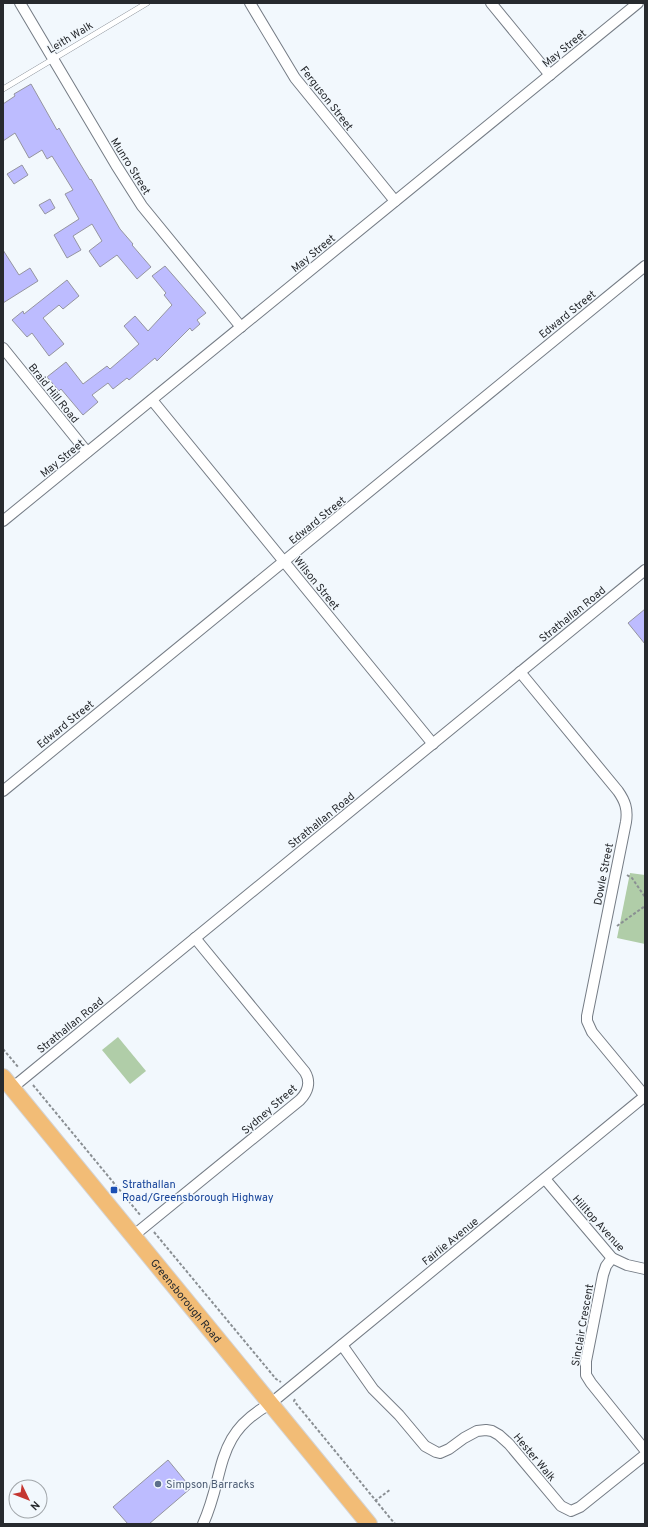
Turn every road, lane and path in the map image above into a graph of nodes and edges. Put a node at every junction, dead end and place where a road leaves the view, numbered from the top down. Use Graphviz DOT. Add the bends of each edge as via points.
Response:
graph roads {
  1 [pos="20,3"];
  2 [pos="147,3"];
  3 [pos="250,3"];
  4 [pos="491,3"];
  5 [pos="638,3"];
  6 [pos="53,59"];
  7 [pos="550,75"];
  8 [pos="3,89"];
  9 [pos="395,201"];
  10 [pos="645,266"];
  11 [pos="242,327"];
  12 [pos="3,348"];
  13 [pos="152,400"];
  14 [pos="87,452"];
  15 [pos="3,521"];
  16 [pos="284,562"];
  17 [pos="643,575"];
  18 [pos="520,672"];
  19 [pos="433,744"];
  20 [pos="3,791"];
  21 [pos="627,875"];
  22 [pos="645,897"];
  23 [pos="645,906"];
  24 [pos="617,926"];
  25 [pos="196,938"];
  26 [pos="3,1049"];
  27 [pos="26,1076"];
  28 [pos="7,1083"];
  29 [pos="645,1096"];
  30 [pos="545,1179"];
  31 [pos="148,1224"];
  32 [pos="133,1236"];
  33 [pos="612,1258"];
  34 [pos="645,1268"];
  35 [pos="342,1345"];
  36 [pos="288,1389"];
  37 [pos="270,1404"];
  38 [pos="645,1450"];
  39 [pos="645,1455"];
  40 [pos="391,1489"];
  41 [pos="375,1501"];
  42 [pos="203,1524"];
  43 [pos="369,1524"];
  44 [pos="394,1524"];
  1 -- 6 [label="street, Munro Street"];
  2 -- 6 [label="lane, Leith Walk"];
  3 -- 9 [label="street, Ferguson Street" via="295,78"];
  4 -- 7 [label="street"];
  5 -- 7 [label="street, May Street"];
  6 -- 8 [label="lane, Leith Walk"];
  6 -- 11 [label="street, Munro Street" via="142,206"];
  7 -- 9 [label="street, May Street"];
  9 -- 11 [label="street, May Street"];
  10 -- 16 [label="street, Edward Street"];
  11 -- 13 [label="street, May Street"];
  12 -- 14 [label="street, Braid Hill Road"];
  13 -- 14 [label="street, May Street"];
  13 -- 16 [label="street, Wilson Street"];
  14 -- 15 [label="street, May Street"];
  16 -- 19 [label="street, Wilson Street"];
  16 -- 20 [label="street, Edward Street"];
  17 -- 18 [label="street, Strathallan Road"];
  18 -- 19 [label="street, Strathallan Road"];
  18 -- 29 [label="street, Dowle Street" via="618,790 625,802 626,822 587,1016 592,1032"];
  19 -- 25 [label="street, Strathallan Road"];
  21 -- 22 [label="path"];
  23 -- 24 [label="path"];
  25 -- 27 [label="street, Strathallan Road"];
  25 -- 31 [label="street, Sydney Street" via="305,1072 309,1086 300,1100"];
  26 -- 27 [label="path"];
  27 -- 28 [label="street, Strathallan Road"];
  27 -- 31 [label="path"];
  28 -- 32 [label="highway, Greensborough Road"];
  29 -- 30 [label="street, Fairlie Avenue"];
  30 -- 33 [label="street, Hilltop Avenue"];
  30 -- 35 [label="street, Fairlie Avenue"];
  31 -- 32 [label="street, Sydney Street"];
  31 -- 36 [label="path" via="276,1379"];
  32 -- 37 [label="highway, Greensborough Road"];
  33 -- 34 [label="street, Hilltop Avenue" via="627,1265"];
  33 -- 38 [label="street, Sinclair Crescent" via="606,1266 604,1275 586,1361 586,1375"];
  35 -- 36 [label="street, Fairlie Avenue"];
  35 -- 39 [label="street, Hester Walk" via="373,1389 400,1415 425,1446 440,1453 477,1431 492,1431 504,1439 556,1500 570,1511 580,1507"];
  36 -- 37 [label="street, Fairlie Avenue"];
  36 -- 41 [label="path" via="296,1399 294,1401"];
  37 -- 42 [label="street, Fairlie Avenue" via="246,1420 229,1444"];
  37 -- 43 [label="highway, Greensborough Road"];
  40 -- 41 [label="path"];
  41 -- 44 [label="path"];
}
